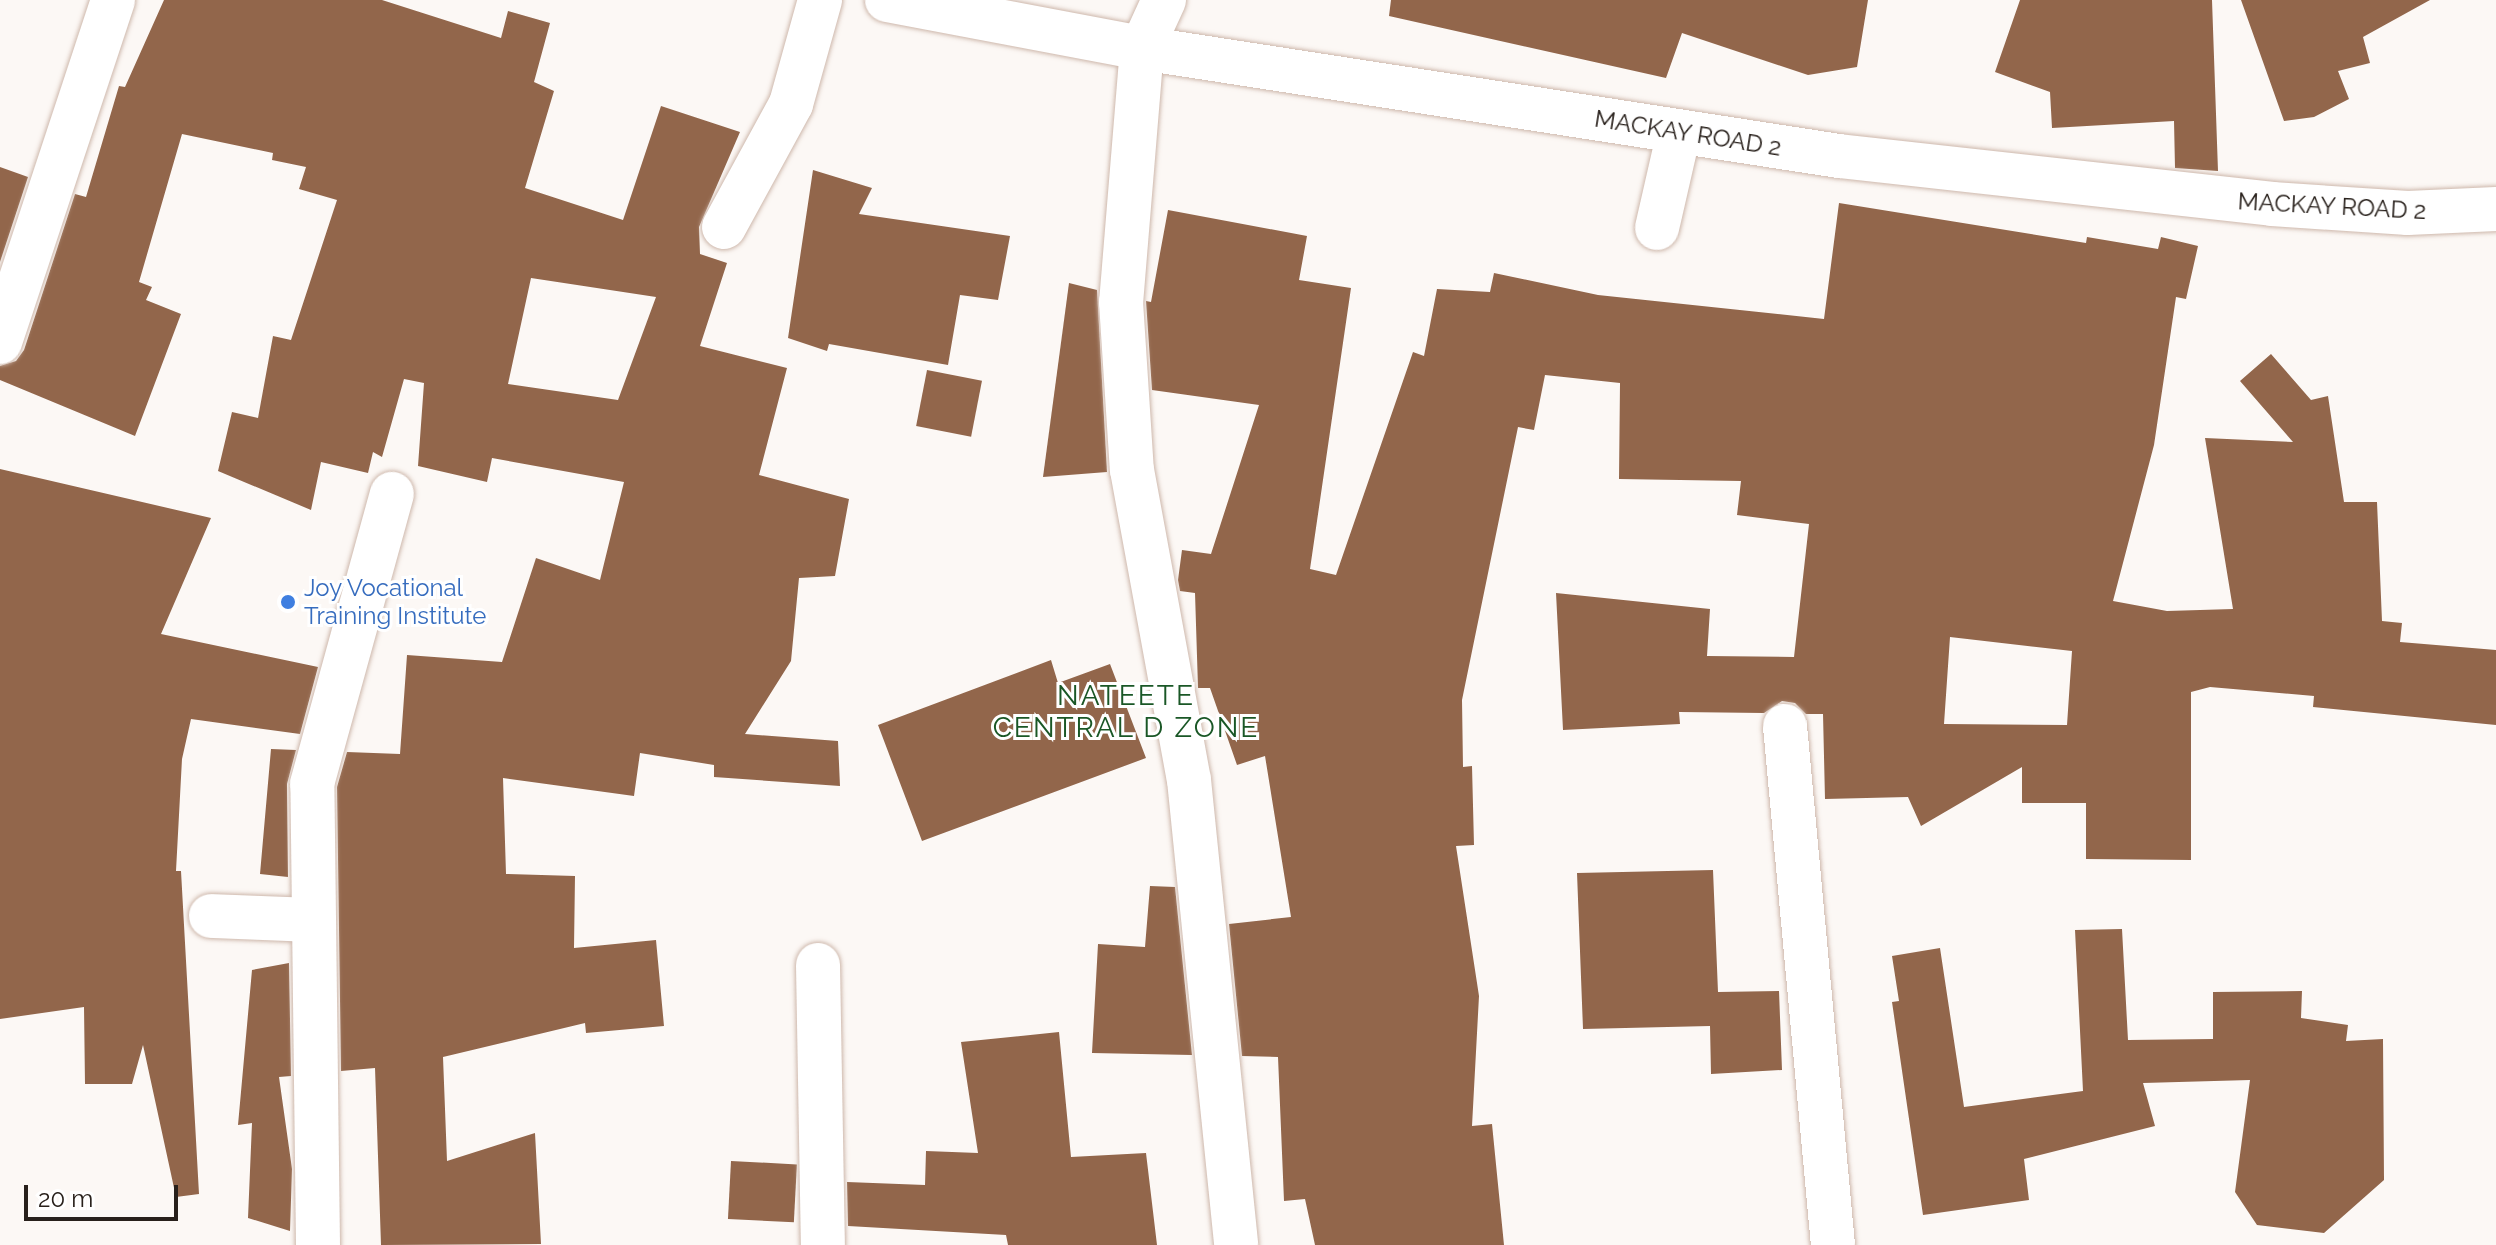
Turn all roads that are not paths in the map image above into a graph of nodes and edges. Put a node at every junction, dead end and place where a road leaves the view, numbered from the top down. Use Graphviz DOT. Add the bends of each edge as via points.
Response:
graph roads {
  1 [pos="113,0"];
  2 [pos="820,0"];
  3 [pos="887,0"];
  4 [pos="1164,0"];
  5 [pos="1142,48"];
  6 [pos="1679,132"];
  7 [pos="2496,209"];
  8 [pos="724,227"];
  9 [pos="1657,228"];
  10 [pos="0,342"];
  11 [pos="392,494"];
  12 [pos="1785,726"];
  13 [pos="211,916"];
  14 [pos="310,920"];
  15 [pos="818,965"];
  16 [pos="318,1245"];
  17 [pos="823,1245"];
  18 [pos="1236,1245"];
  19 [pos="1833,1245"];
  1 -- 10 [label="street"];
  2 -- 8 [label="street" via="791,104"];
  3 -- 5 [label="street, MACKAY ROAD 2"];
  4 -- 5 [label="street"];
  5 -- 6 [label="street, MACKAY ROAD 2"];
  5 -- 18 [label="street" via="1122,244 1132,470 1189,780"];
  6 -- 7 [label="street, MACKAY ROAD 2" via="1839,156 2272,204 2408,213"];
  6 -- 9 [label="street"];
  11 -- 14 [label="street" via="320,736 312,784"];
  12 -- 19 [label="street"];
  13 -- 14 [label="street"];
  14 -- 16 [label="street"];
  15 -- 17 [label="street"];
}
